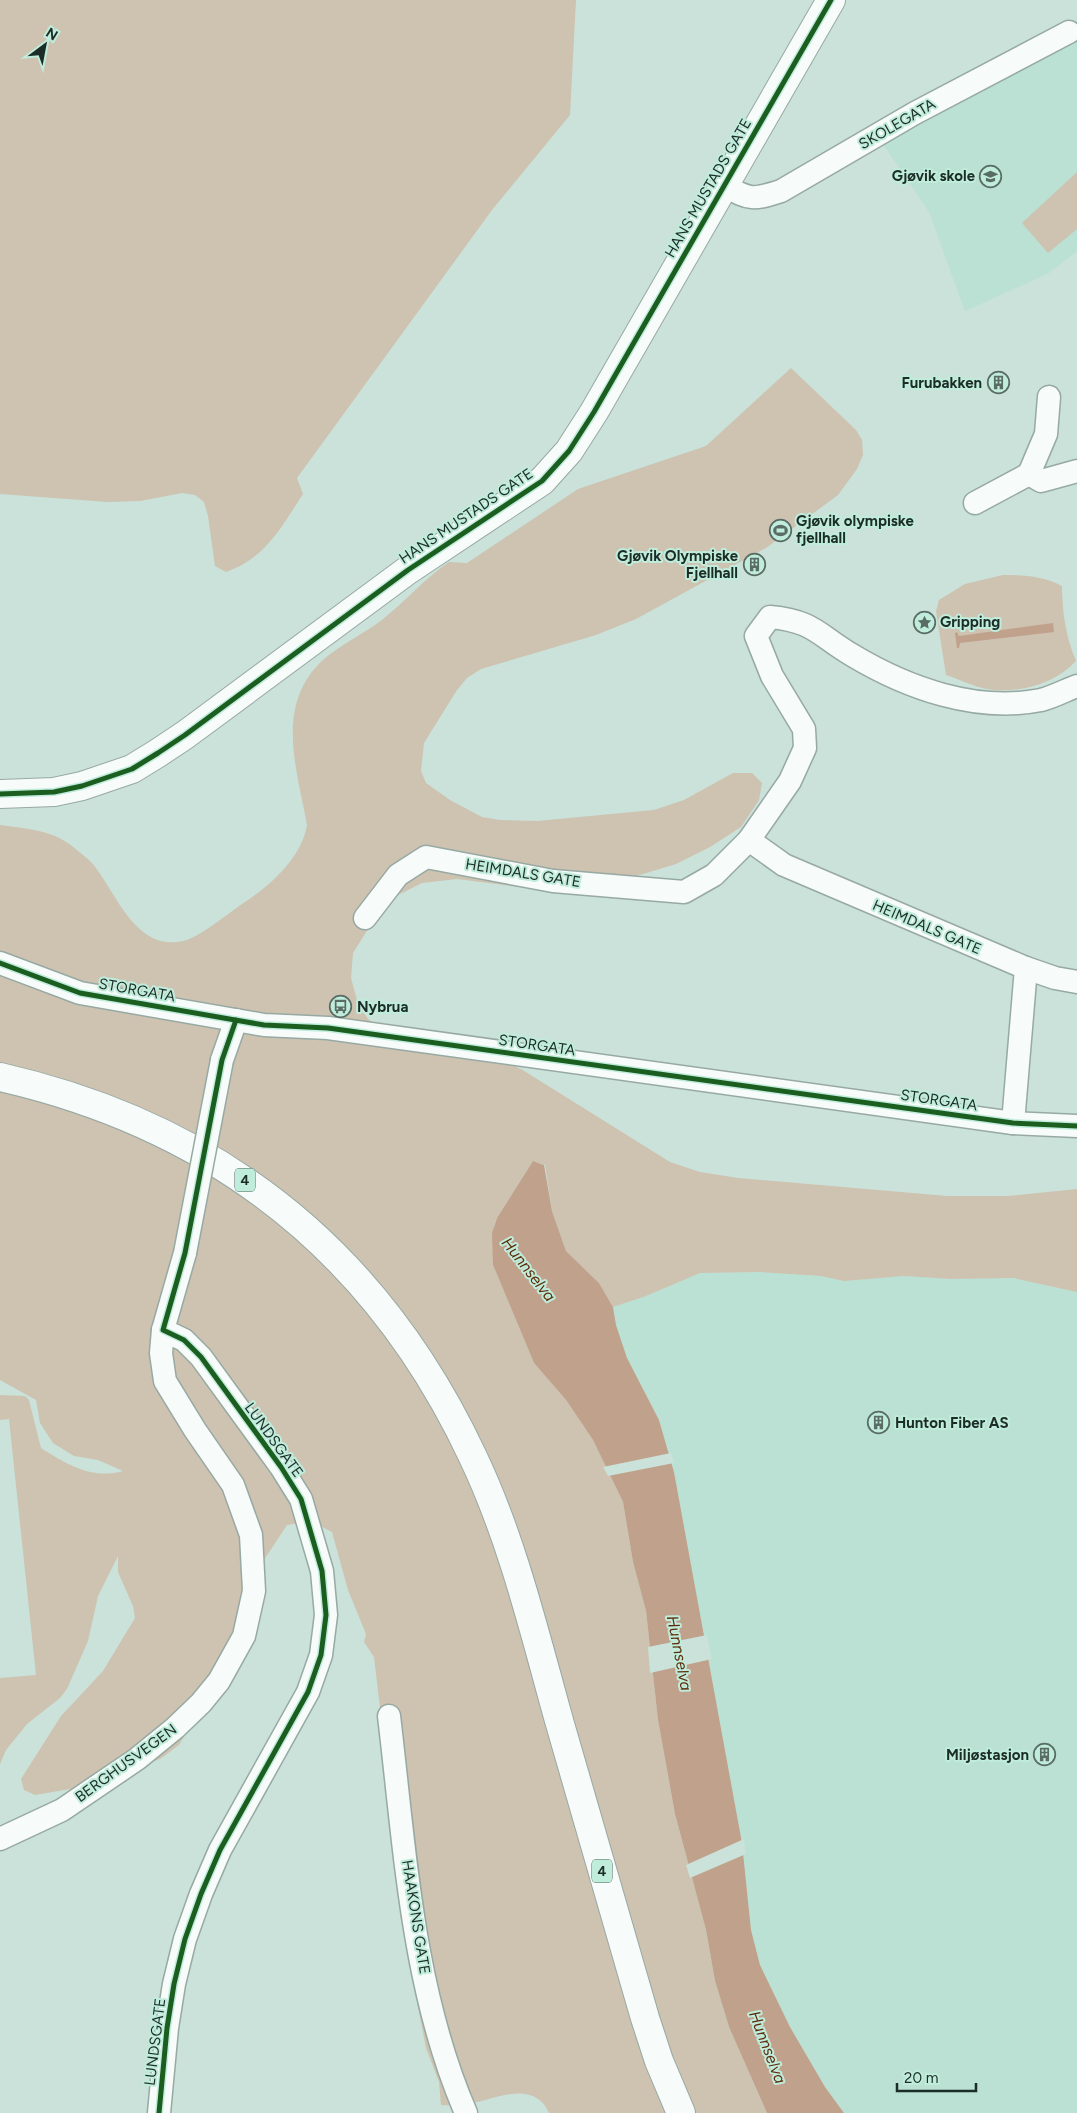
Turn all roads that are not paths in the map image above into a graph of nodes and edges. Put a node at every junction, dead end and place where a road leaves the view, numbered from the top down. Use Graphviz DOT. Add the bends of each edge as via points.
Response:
graph roads {
  1 [pos="831,0"];
  2 [pos="1069,32"];
  3 [pos="725,186"];
  4 [pos="1049,397"];
  5 [pos="1077,471"];
  6 [pos="1029,474"];
  7 [pos="976,503"];
  8 [pos="1077,686"];
  9 [pos="0,794"];
  10 [pos="749,840"];
  11 [pos="365,918"];
  12 [pos="0,963"];
  13 [pos="1026,968"];
  14 [pos="1077,982"];
  15 [pos="236,1020"];
  16 [pos="0,1077"];
  17 [pos="1013,1123"];
  18 [pos="1077,1126"];
  19 [pos="164,1330"];
  20 [pos="390,1716"];
  21 [pos="0,1839"];
  22 [pos="160,2113"];
  23 [pos="466,2113"];
  24 [pos="681,2113"];
  1 -- 3 [label="main road, HANS MUSTADS GATE"];
  2 -- 3 [label="street, SKOLEGATA" via="915,113 781,191 757,199"];
  3 -- 9 [label="main road, HANS MUSTADS GATE" via="580,435 542,481 408,570 185,735 132,769 54,792"];
  4 -- 6 [label="street" via="1046,434"];
  5 -- 6 [label="street" via="1041,481"];
  6 -- 7 [label="street"];
  8 -- 10 [label="street, HEIMDALS GATE" via="1042,700 1004,704 959,700 885,675 845,651 817,629 793,619 770,617 756,636 772,676 804,729 806,739 790,781"];
  10 -- 11 [label="street, HEIMDALS GATE" via="714,875 684,892 554,881 426,857 398,875"];
  10 -- 13 [label="street, HEIMDALS GATE" via="784,865"];
  12 -- 15 [label="street, STORGATA" via="80,993"];
  13 -- 14 [label="street, HEIMDALS GATE"];
  13 -- 17 [label="street"];
  15 -- 17 [label="street, STORGATA" via="264,1025 328,1028"];
  15 -- 19 [label="street, bridge" via="222,1060 184,1253"];
  16 -- 24 [label="main road, 4" via="78,1097 118,1112 205,1154 237,1174 293,1216 323,1244 384,1311 417,1358 451,1412 474,1458 506,1541 645,2018"];
  17 -- 18 [label="street, STORGATA"];
  19 -- 21 [label="street, BERGHUSVEGEN" via="161,1353 165,1381 194,1430 233,1485 251,1535 254,1592 244,1636 219,1681 175,1728 137,1759 62,1810"];
  19 -- 22 [label="street, LUNDSGATE" via="184,1340 201,1357 302,1499 322,1571 326,1615 321,1655 308,1692 220,1850 188,1930 170,2010"];
  20 -- 23 [label="street, HAAKONS GATE" via="409,1890 419,1950 437,2029"];
}
